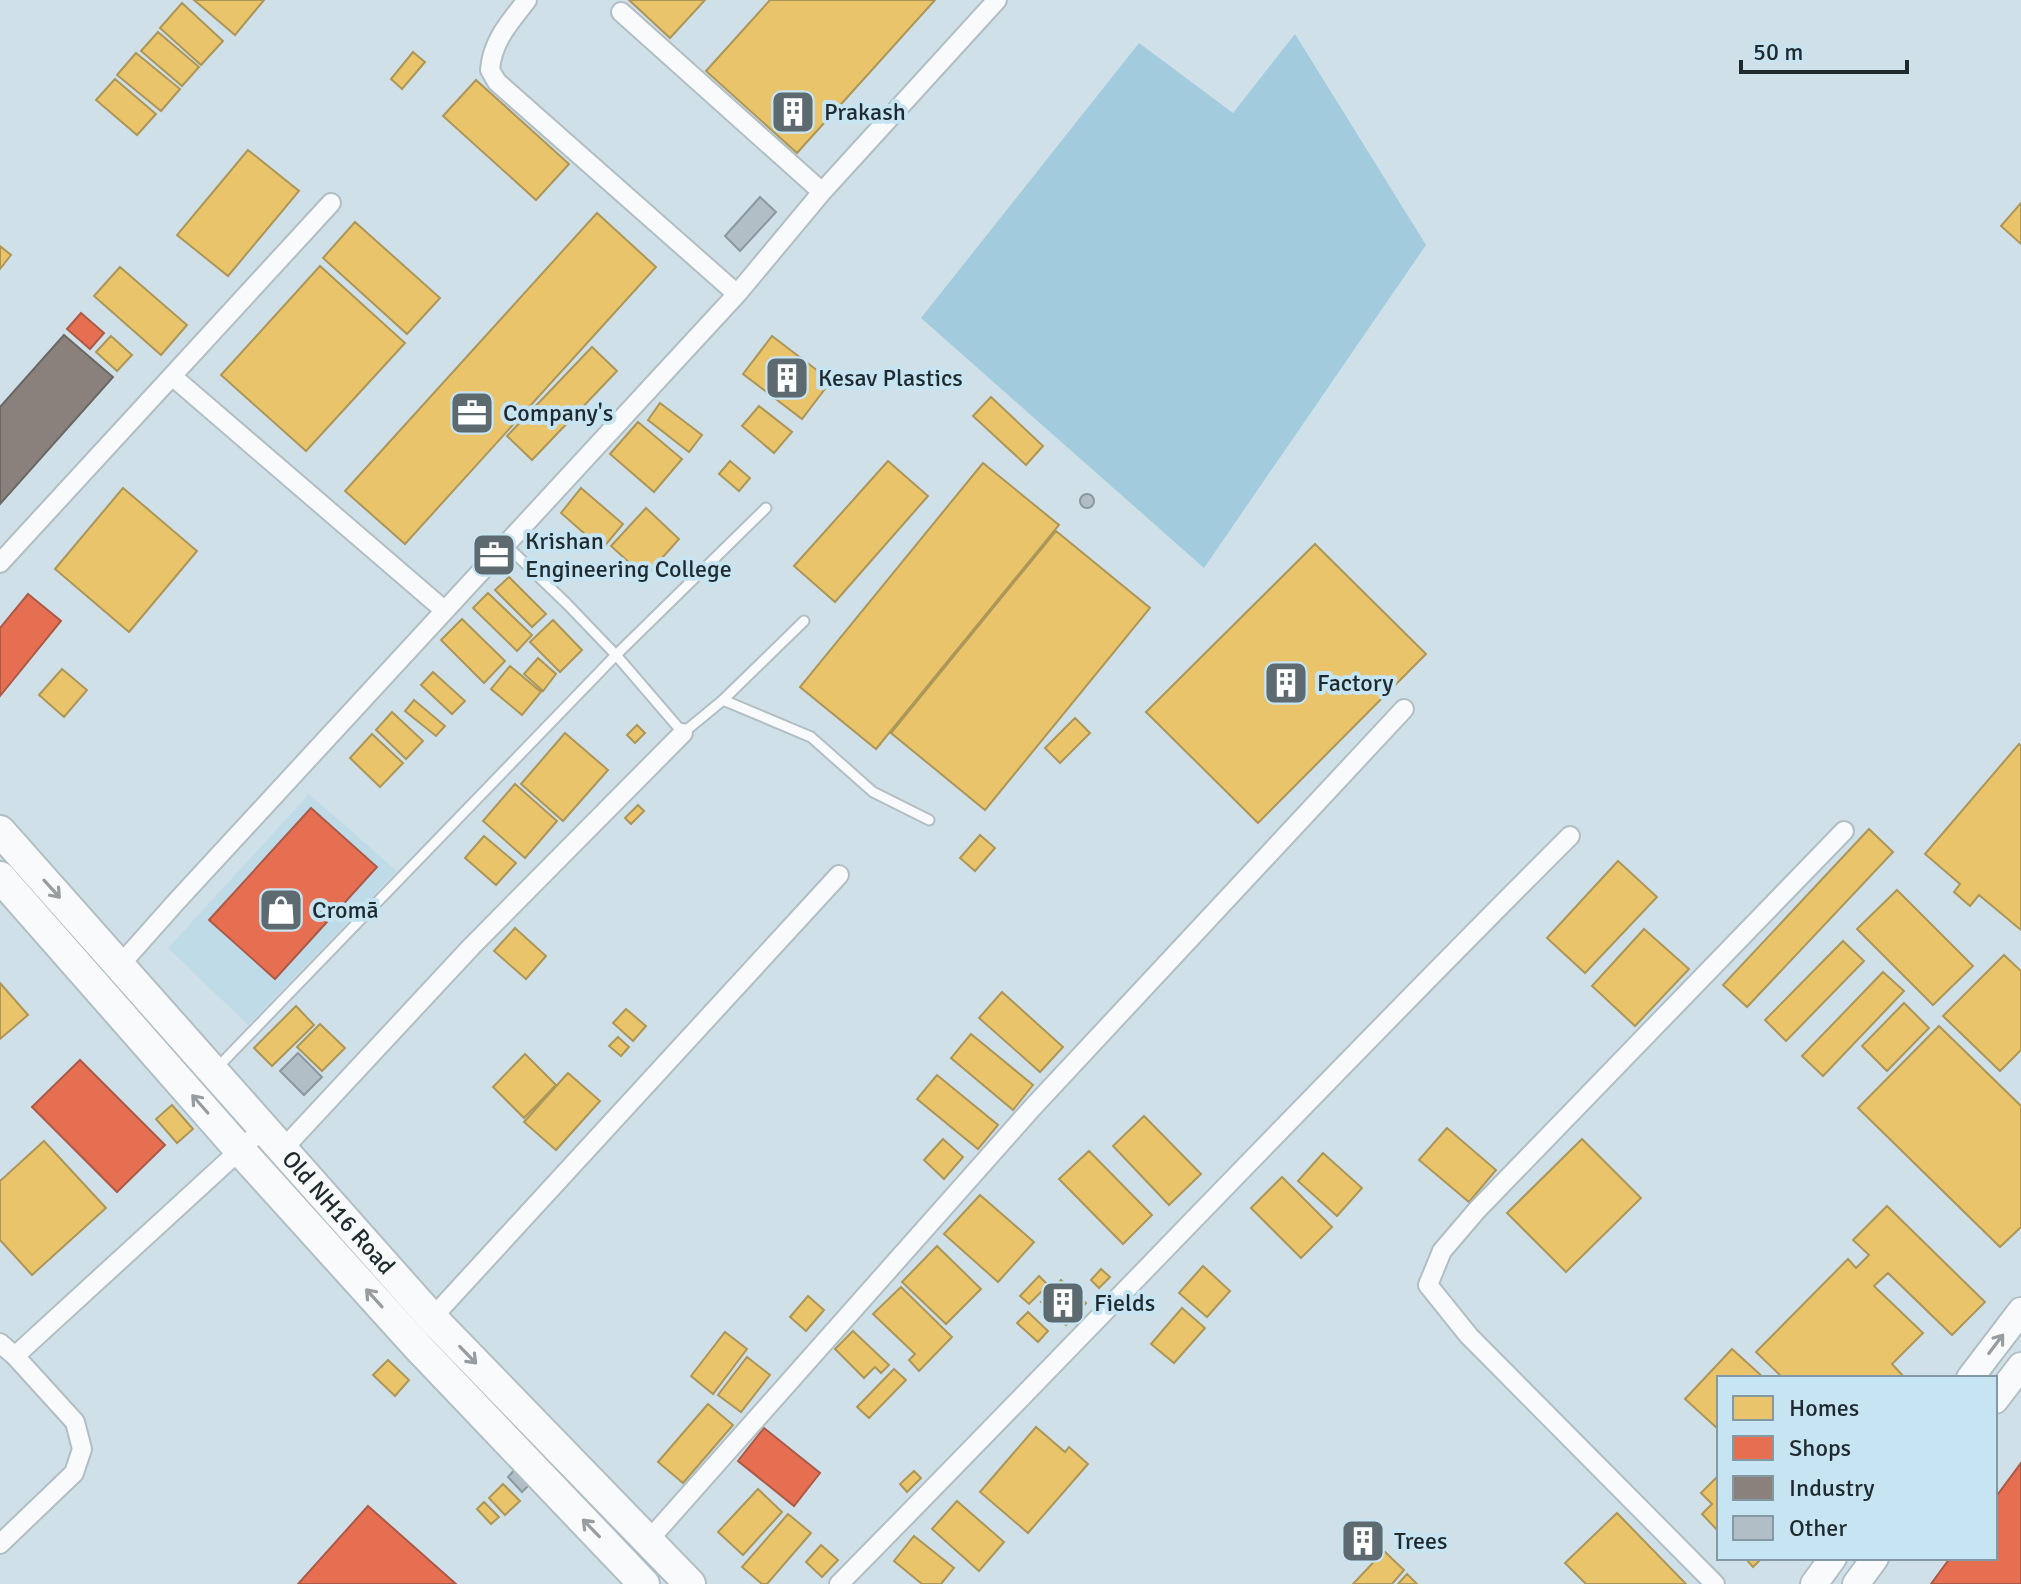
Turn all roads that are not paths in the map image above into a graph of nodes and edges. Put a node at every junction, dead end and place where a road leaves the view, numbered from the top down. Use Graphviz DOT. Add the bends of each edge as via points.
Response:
graph roads {
  1 [pos="527,0"];
  2 [pos="997,0"];
  3 [pos="621,12"];
  4 [pos="822,192"];
  5 [pos="331,203"];
  6 [pos="737,294"];
  7 [pos="172,376"];
  8 [pos="766,508"];
  9 [pos="505,544"];
  10 [pos="0,563"];
  11 [pos="444,610"];
  12 [pos="804,621"];
  13 [pos="616,655"];
  14 [pos="723,700"];
  15 [pos="1404,709"];
  16 [pos="683,733"];
  17 [pos="929,820"];
  18 [pos="0,831"];
  19 [pos="1844,831"];
  20 [pos="1570,836"];
  21 [pos="839,875"];
  22 [pos="2,883"];
  23 [pos="120,965"];
  24 [pos="214,1071"];
  25 [pos="274,1138"];
  26 [pos="239,1149"];
  27 [pos="2021,1311"];
  28 [pos="432,1318"];
  29 [pos="0,1343"];
  30 [pos="15,1356"];
  31 [pos="2021,1366"];
  32 [pos="1972,1376"];
  33 [pos="1997,1397"];
  34 [pos="648,1541"];
  35 [pos="0,1544"];
  36 [pos="1832,1560"];
  37 [pos="1874,1560"];
  38 [pos="644,1584"];
  39 [pos="690,1584"];
  40 [pos="839,1584"];
  41 [pos="1715,1584"];
  42 [pos="1814,1584"];
  43 [pos="1856,1584"];
  1 -- 6 [label="street" via="493,50 490,70 497,82"];
  2 -- 4 [label="street"];
  3 -- 4 [label="street"];
  4 -- 6 [label="street"];
  5 -- 7 [label="street"];
  6 -- 9 [label="street"];
  7 -- 10 [label="street"];
  7 -- 11 [label="street"];
  8 -- 13 [label="lane"];
  9 -- 11 [label="street"];
  9 -- 13 [label="lane"];
  11 -- 23 [label="street"];
  12 -- 14 [label="lane"];
  13 -- 16 [label="lane"];
  13 -- 24 [label="lane"];
  14 -- 16 [label="lane"];
  14 -- 17 [label="lane" via="811,737 873,792"];
  15 -- 34 [label="street" via="1033,1107"];
  16 -- 25 [label="street"];
  18 -- 23 [label="main road, Old NH16 Road, one-way"];
  19 -- 41 [label="street" via="1477,1210 1442,1251 1428,1285 1469,1336"];
  20 -- 40 [label="street"];
  21 -- 28 [label="street"];
  26 -- 22 [label="main road, Old NH16 Road, one-way"];
  23 -- 24 [label="main road, Old NH16 Road"];
  24 -- 25 [label="main road, Old NH16 Road"];
  25 -- 26 [label="street"];
  25 -- 28 [label="main road, Old NH16 Road"];
  26 -- 30 [label="street"];
  38 -- 26 [label="main road, Old NH16 Road, one-way"];
  32 -- 27 [label="main road, one-way"];
  28 -- 34 [label="main road, Old NH16 Road, one-way"];
  29 -- 30 [label="street"];
  30 -- 35 [label="street" via="75,1422 82,1449 74,1473"];
  31 -- 33 [label="main road"];
  34 -- 39 [label="main road, Old NH16 Road"];
  36 -- 42 [label="main road"];
  37 -- 43 [label="main road"];
}
